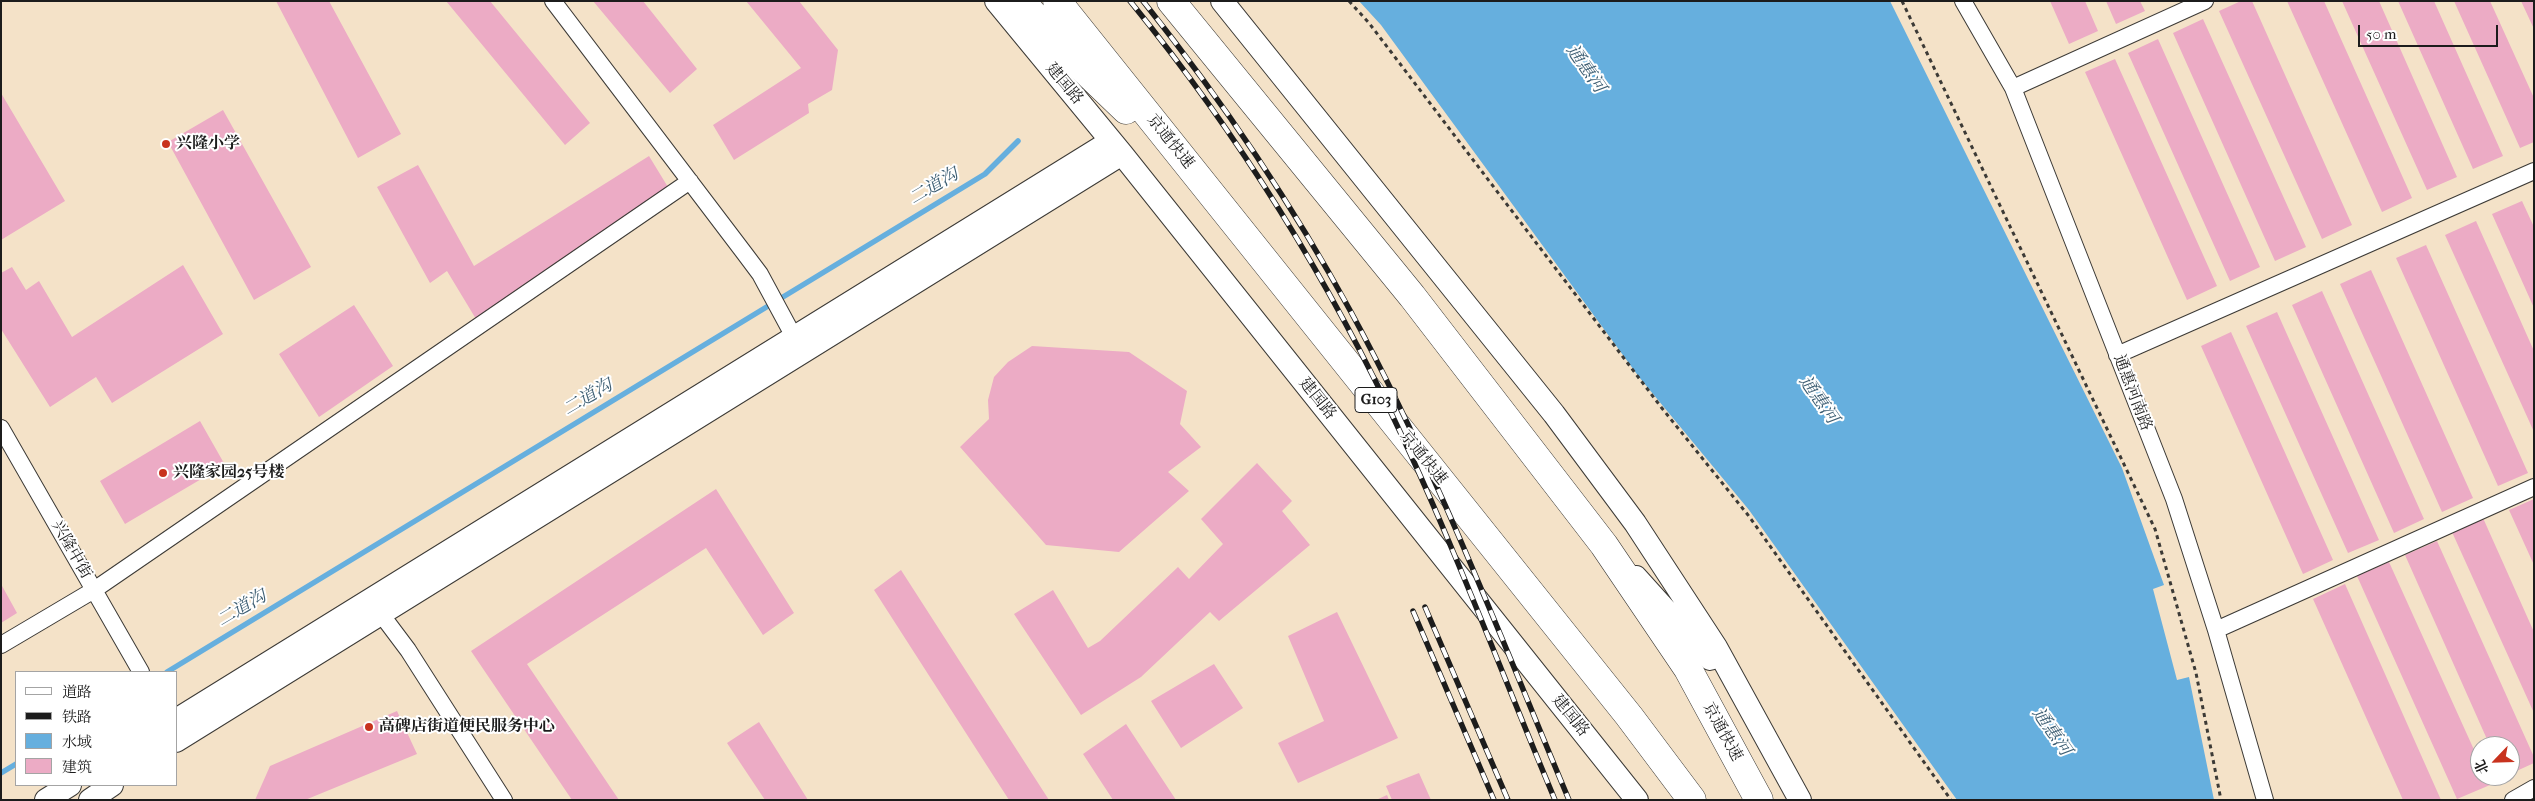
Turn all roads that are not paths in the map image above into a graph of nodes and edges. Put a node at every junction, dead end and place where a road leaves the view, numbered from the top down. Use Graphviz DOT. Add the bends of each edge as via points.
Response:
graph roads {
  1 [pos="553,1"];
  2 [pos="996,1"];
  3 [pos="1021,1"];
  4 [pos="1057,1"];
  5 [pos="1171,1"];
  6 [pos="1222,1"];
  7 [pos="1963,1"];
  8 [pos="2205,1"];
  9 [pos="2013,88"];
  10 [pos="1116,147"];
  11 [pos="2534,171"];
  12 [pos="690,182"];
  13 [pos="1204,185"];
  14 [pos="794,337"];
  15 [pos="2118,355"];
  16 [pos="1,428"];
  17 [pos="2534,487"];
  18 [pos="1604,545"];
  19 [pos="94,590"];
  20 [pos="381,614"];
  21 [pos="2216,630"];
  22 [pos="1,645"];
  23 [pos="139,669"];
  24 [pos="1745,700"];
  25 [pos="178,719"];
  26 [pos="178,740"];
  27 [pos="68,786"];
  28 [pos="111,786"];
  29 [pos="2534,788"];
  30 [pos="46,800"];
  31 [pos="90,800"];
  32 [pos="504,800"];
  33 [pos="1636,800"];
  34 [pos="1692,800"];
  35 [pos="1759,800"];
  36 [pos="1800,800"];
  37 [pos="2265,800"];
  38 [pos="2513,800"];
  1 -- 12 [label="street"];
  2 -- 10 [label="street, 建国路"];
  3 -- 13 [label="highway" via="1073,59"];
  4 -- 13 [label="highway, 京通快速 / G103"];
  5 -- 18 [label="highway, 京通快速" via="1412,296"];
  6 -- 24 [label="street" via="1554,414 1635,523 1716,647"];
  7 -- 9 [label="street, 通惠河南路"];
  8 -- 9 [label="street"];
  9 -- 15 [label="street, 通惠河南路"];
  10 -- 14 [label="street"];
  10 -- 20 [label="street"];
  10 -- 33 [label="street, 建国路"];
  11 -- 15 [label="street"];
  12 -- 14 [label="street" via="760,274"];
  12 -- 19 [label="street"];
  13 -- 34 [label="highway, 京通快速 / G103" via="1623,709"];
  14 -- 25 [label="street"];
  15 -- 21 [label="street, 通惠河南路" via="2174,499"];
  16 -- 19 [label="street, 兴隆中街"];
  17 -- 21 [label="street"];
  18 -- 24 [label="street" via="1652,593"];
  18 -- 35 [label="highway, 京通快速" via="1688,669"];
  19 -- 22 [label="street"];
  19 -- 23 [label="street, 兴隆中街"];
  20 -- 26 [label="street"];
  20 -- 32 [label="street" via="408,650"];
  21 -- 37 [label="street, 通惠河南路"];
  24 -- 36 [label="street"];
  27 -- 30 [label="street"];
  28 -- 31 [label="street"];
  29 -- 38 [label="street"];
}
